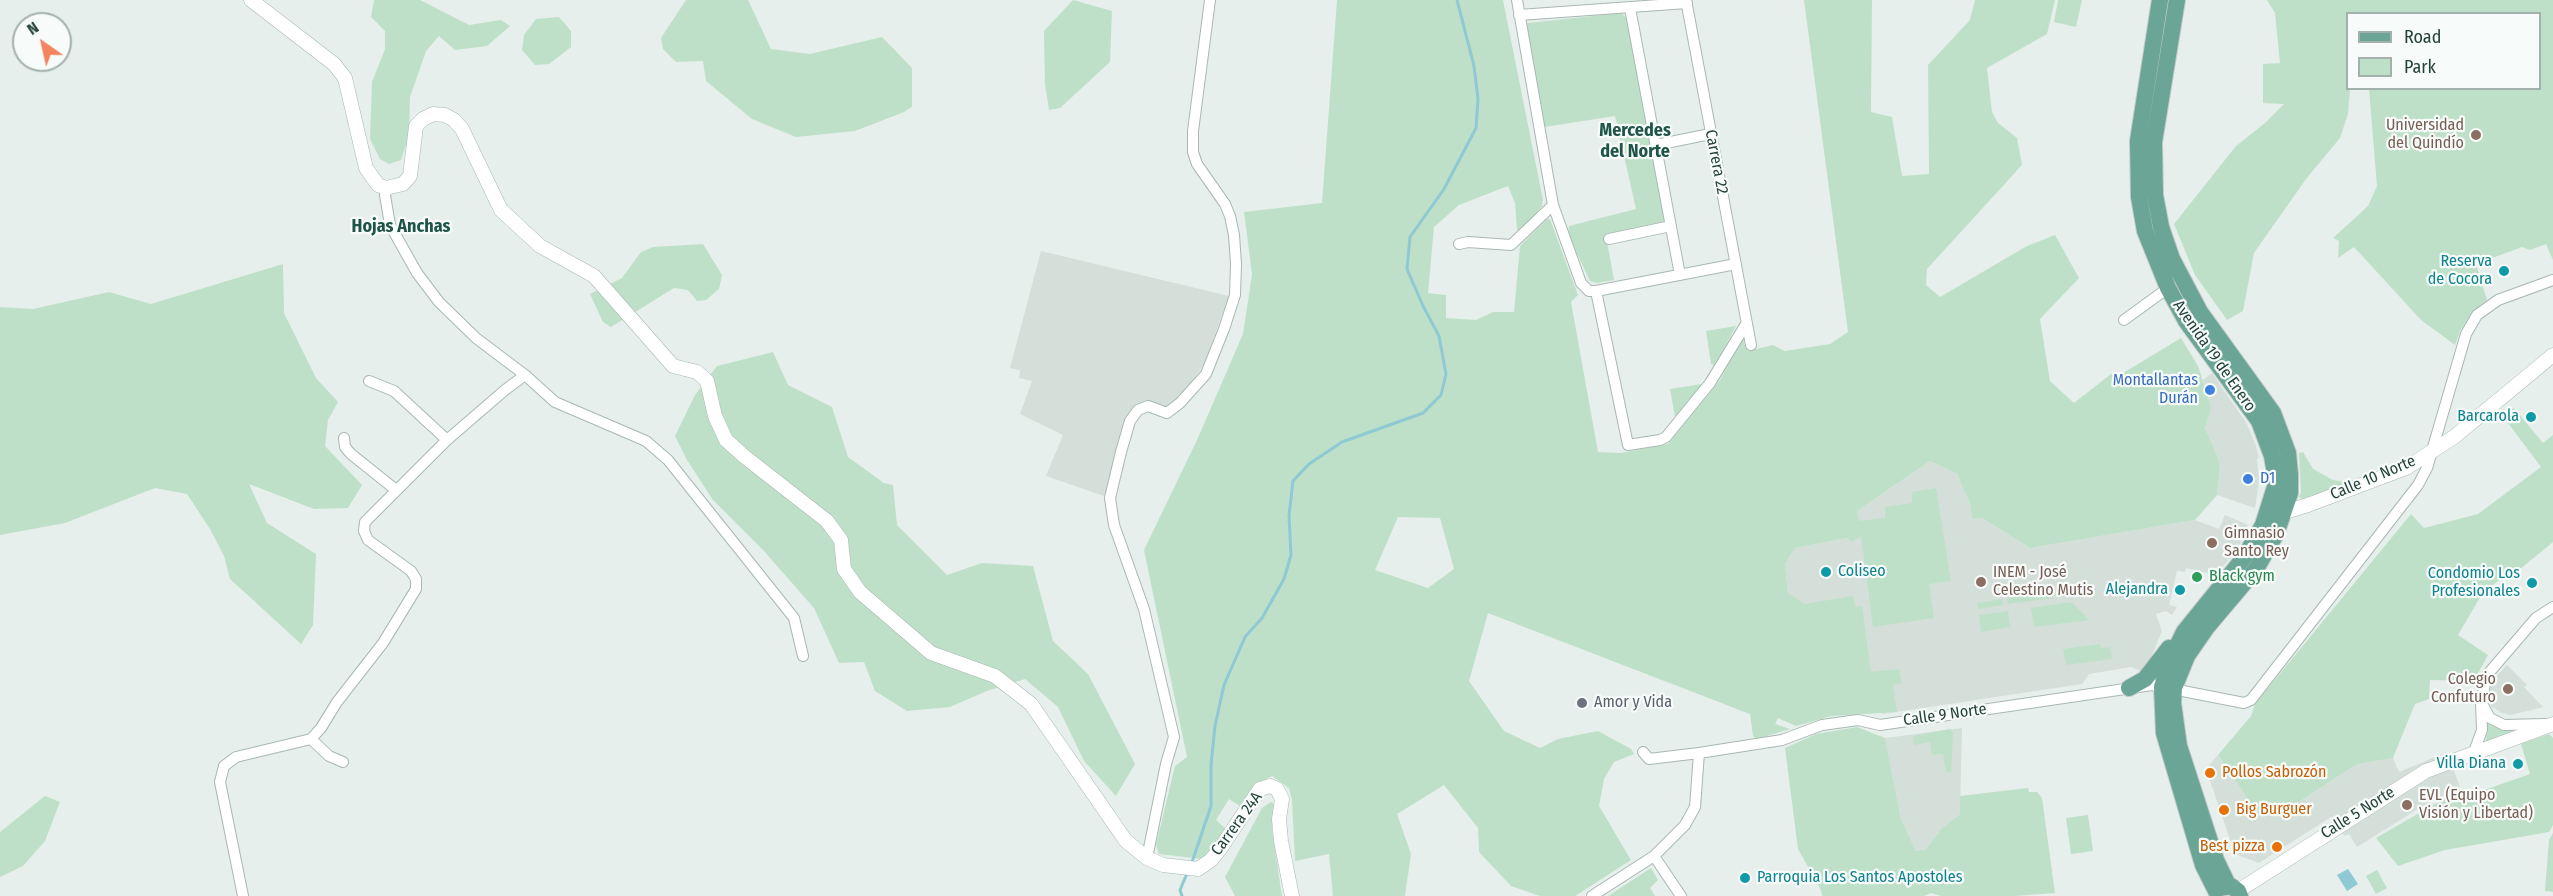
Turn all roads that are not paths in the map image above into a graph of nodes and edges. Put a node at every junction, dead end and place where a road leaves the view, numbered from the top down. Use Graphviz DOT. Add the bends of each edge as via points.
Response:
graph roads {
  1 [pos="251,0"];
  2 [pos="1210,0"];
  3 [pos="1517,0"];
  4 [pos="2160,0"];
  5 [pos="2177,0"];
  6 [pos="1687,2"];
  7 [pos="1589,5"];
  8 [pos="1630,8"];
  9 [pos="1520,15"];
  10 [pos="1710,134"];
  11 [pos="1656,145"];
  12 [pos="386,188"];
  13 [pos="1553,205"];
  14 [pos="1671,226"];
  15 [pos="1609,239"];
  16 [pos="1459,244"];
  17 [pos="1736,264"];
  18 [pos="1680,275"];
  19 [pos="2553,280"];
  20 [pos="2168,288"];
  21 [pos="1596,291"];
  22 [pos="2124,320"];
  23 [pos="1746,324"];
  24 [pos="1751,345"];
  25 [pos="2553,355"];
  26 [pos="525,375"];
  27 [pos="369,381"];
  28 [pos="344,438"];
  29 [pos="447,440"];
  30 [pos="2431,453"];
  31 [pos="396,490"];
  32 [pos="2277,510"];
  33 [pos="2553,607"];
  34 [pos="2184,632"];
  35 [pos="803,656"];
  36 [pos="2130,688"];
  37 [pos="2168,688"];
  38 [pos="2481,702"];
  39 [pos="2553,724"];
  40 [pos="311,740"];
  41 [pos="1643,752"];
  42 [pos="2474,752"];
  43 [pos="1699,753"];
  44 [pos="343,762"];
  45 [pos="1654,856"];
  46 [pos="1147,858"];
  47 [pos="2227,892"];
  48 [pos="243,896"];
  49 [pos="1292,896"];
  50 [pos="1592,896"];
  51 [pos="1681,896"];
  1 -- 12 [label="street" via="334,64 345,78 366,168 378,185"];
  2 -- 46 [label="street" via="1193,152 1230,216 1235,245 1235,295 1206,374 1167,413 1143,407 1130,422 1110,498 1114,525 1144,609 1174,737"];
  3 -- 9 [label="street"];
  4 -- 20 [label="main road, Avenida 19 de Enero" via="2137,157 2145,231"];
  5 -- 32 [label="main road, Avenida 19 de Enero" via="2154,142 2155,195 2161,227 2172,259 2200,312 2273,413 2288,453 2290,493"];
  6 -- 8 [label="street"];
  6 -- 10 [label="street, Carrera 22"];
  7 -- 8 [label="street"];
  7 -- 9 [label="street"];
  8 -- 11 [label="street"];
  9 -- 13 [label="street"];
  10 -- 11 [label="street"];
  10 -- 17 [label="street, Carrera 22"];
  11 -- 14 [label="street"];
  12 -- 26 [label="street" via="390,225 417,273 439,302 476,338"];
  12 -- 46 [label="street" via="403,184 410,176 416,126 423,119 433,114 454,120 501,210 540,246 594,276 673,366 697,372 707,381 715,416 726,440 827,521 841,540 844,569 860,592 931,653 995,676 1031,704 1126,841"];
  13 -- 16 [label="street" via="1511,245"];
  13 -- 21 [label="street" via="1581,283 1589,291"];
  14 -- 15 [label="street"];
  14 -- 18 [label="street"];
  17 -- 18 [label="street"];
  17 -- 23 [label="street, Carrera 22"];
  18 -- 21 [label="street"];
  19 -- 30 [label="street" via="2498,300 2477,315 2466,334"];
  20 -- 22 [label="street"];
  20 -- 32 [label="main road, Avenida 19 de Enero" via="2186,321 2259,421 2272,456"];
  21 -- 23 [label="street" via="1628,446 1666,437 1710,383"];
  23 -- 24 [label="street, Carrera 22"];
  25 -- 30 [label="street, Calle 10 Norte"];
  26 -- 29 [label="street"];
  26 -- 35 [label="street" via="555,402 646,441 668,460 795,618"];
  27 -- 29 [label="street" via="394,391"];
  28 -- 31 [label="street" via="351,454"];
  29 -- 31 [label="street"];
  30 -- 32 [label="street, Calle 10 Norte" via="2406,468"];
  30 -- 37 [label="street, Calle 9 Norte" via="2418,485 2251,700 2244,703"];
  31 -- 40 [label="street" via="365,522 364,531 368,540 411,571 416,589 383,643"];
  32 -- 34 [label="main road, Avenida 19 de Enero"];
  32 -- 37 [label="main road, Avenida 19 de Enero" via="2276,534 2256,569 2207,627"];
  33 -- 38 [label="street" via="2536,618 2487,675"];
  34 -- 36 [label="main road" via="2145,680"];
  34 -- 37 [label="main road, Avenida 19 de Enero"];
  36 -- 37 [label="street, Calle 9 Norte"];
  36 -- 43 [label="street, Calle 9 Norte" via="1880,725 1858,720 1822,724 1782,740"];
  37 -- 47 [label="main road, Avenida 19 de Enero" via="2164,733 2203,865"];
  38 -- 39 [label="street" via="2490,718 2504,725"];
  38 -- 42 [label="street" via="2482,730"];
  39 -- 42 [label="street, Calle 5 Norte"];
  40 -- 44 [label="street"];
  40 -- 48 [label="street" via="236,757 224,766 220,782"];
  41 -- 43 [label="street, Calle 9 Norte" via="1649,759"];
  42 -- 47 [label="street, Calle 5 Norte" via="2426,771"];
  43 -- 45 [label="street" via="1695,807 1686,825"];
  45 -- 50 [label="street"];
  45 -- 51 [label="street"];
  46 -- 49 [label="street, Carrera 24A" via="1163,865 1198,869 1212,860 1260,789 1270,786 1277,789 1282,799 1281,841"];
}
